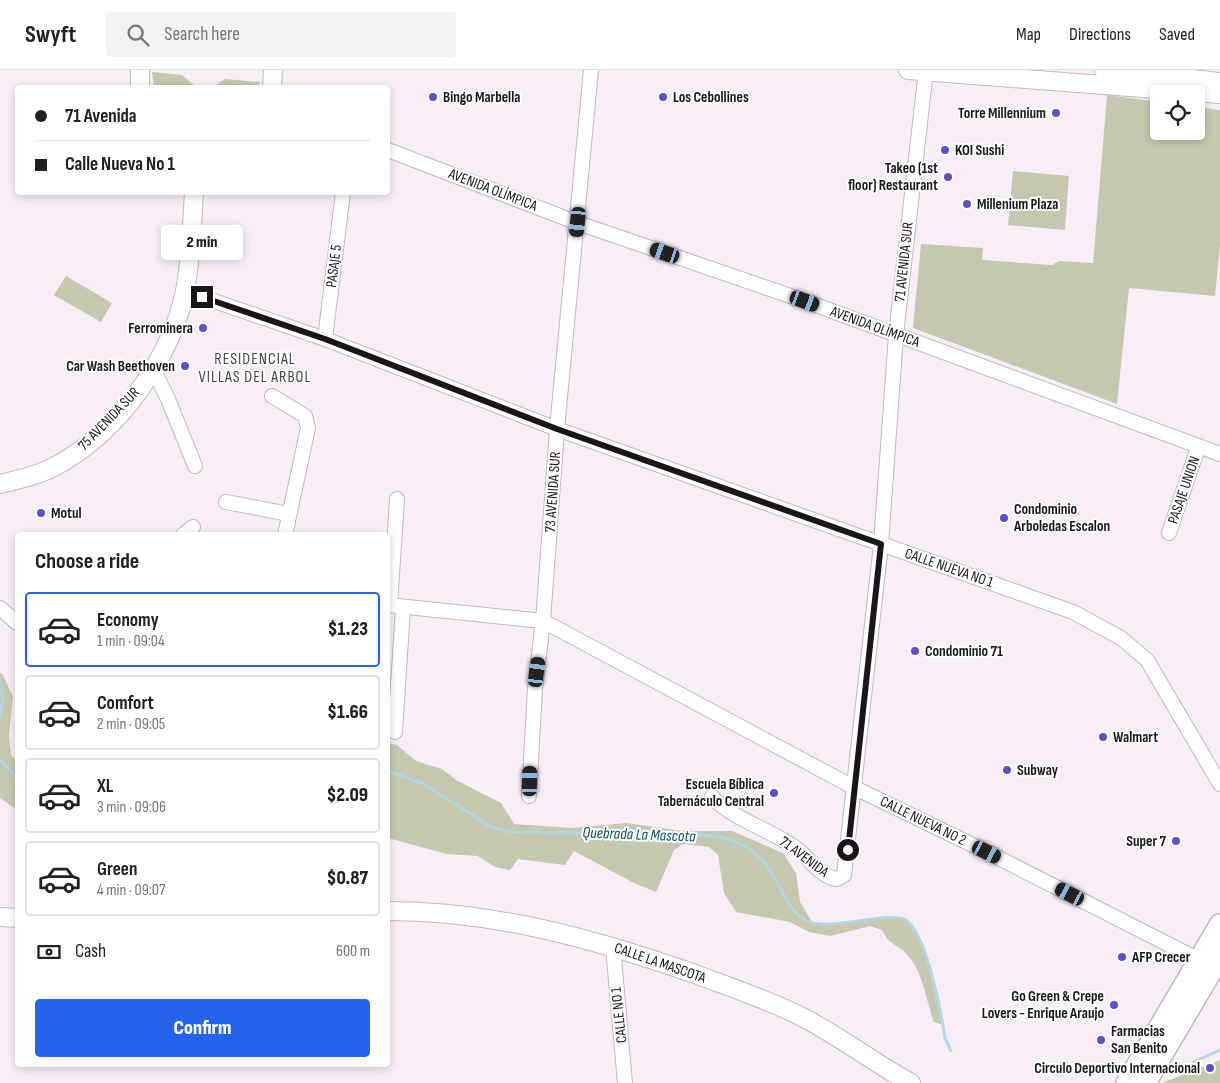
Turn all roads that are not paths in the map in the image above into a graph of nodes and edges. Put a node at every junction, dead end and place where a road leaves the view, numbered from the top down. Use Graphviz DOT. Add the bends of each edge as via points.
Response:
graph roads {
  1 [pos="140,70"];
  2 [pos="273,70"];
  3 [pos="277,70"];
  4 [pos="592,70"];
  5 [pos="908,70"];
  6 [pos="1104,70"];
  7 [pos="926,71"];
  8 [pos="1220,82"];
  9 [pos="140,85"];
  10 [pos="272,85"];
  11 [pos="280,85"];
  12 [pos="1220,94"];
  13 [pos="390,151"];
  14 [pos="194,195"];
  15 [pos="343,195"];
  16 [pos="578,222"];
  17 [pos="185,291"];
  18 [pos="896,335"];
  19 [pos="325,339"];
  20 [pos="153,369"];
  21 [pos="272,396"];
  22 [pos="557,429"];
  23 [pos="1198,448"];
  24 [pos="1220,454"];
  25 [pos="195,466"];
  26 [pos="0,484"];
  27 [pos="397,499"];
  28 [pos="226,502"];
  29 [pos="289,514"];
  30 [pos="286,532"];
  31 [pos="1169,533"];
  32 [pos="881,544"];
  33 [pos="394,606"];
  34 [pos="0,608"];
  35 [pos="15,621"];
  36 [pos="543,621"];
  37 [pos="395,732"];
  38 [pos="1220,784"];
  39 [pos="855,788"];
  40 [pos="529,796"];
  41 [pos="712,797"];
  42 [pos="390,911"];
  43 [pos="0,916"];
  44 [pos="15,918"];
  45 [pos="1220,925"];
  46 [pos="612,947"];
  47 [pos="1220,956"];
  48 [pos="1198,960"];
  49 [pos="625,1083"];
  50 [pos="911,1083"];
  51 [pos="1127,1083"];
  52 [pos="1145,1083"];
  1 -- 9 [label="main road"];
  2 -- 10 [label="main road"];
  3 -- 11 [label="street"];
  4 -- 16 [label="street, 73 AVENIDA SUR"];
  5 -- 7 [label="main road"];
  6 -- 8 [label="main road"];
  7 -- 12 [label="main road"];
  7 -- 18 [label="street, 71 AVENIDA SUR"];
  13 -- 16 [label="street, AVENIDA OLÍMPICA"];
  14 -- 17 [label="main road, 75 AVENIDA SUR"];
  15 -- 19 [label="street, PASAJE 5"];
  16 -- 18 [label="street, AVENIDA OLÍMPICA"];
  16 -- 22 [label="street, 73 AVENIDA SUR"];
  17 -- 19 [label="street, CALLE NUEVA NO 1"];
  17 -- 20 [label="main road, 75 AVENIDA SUR" via="169,338"];
  18 -- 23 [label="street, AVENIDA OLÍMPICA"];
  18 -- 32 [label="street, 71 AVENIDA SUR"];
  19 -- 22 [label="street, CALLE NUEVA NO 1"];
  20 -- 25 [label="street"];
  20 -- 26 [label="main road, 75 AVENIDA SUR" via="131,401 80,451 42,472"];
  21 -- 29 [label="street" via="304,416 308,428"];
  22 -- 32 [label="street, CALLE NUEVA NO 1"];
  22 -- 36 [label="street, 73 AVENIDA SUR"];
  23 -- 24 [label="street, AVENIDA OLÍMPICA"];
  23 -- 31 [label="street, PASAJE UNION"];
  27 -- 33 [label="street"];
  28 -- 29 [label="street"];
  29 -- 30 [label="street"];
  32 -- 38 [label="street, CALLE NUEVA NO 1" via="1073,612 1121,638 1148,660"];
  32 -- 39 [label="street, 71 AVENIDA"];
  33 -- 36 [label="street"];
  33 -- 37 [label="street"];
  34 -- 35 [label="street"];
  36 -- 39 [label="street, CALLE NUEVA NO 2"];
  36 -- 40 [label="street, 73 AVENIDA SUR" via="535,689"];
  39 -- 41 [label="street, 71 AVENIDA" via="846,868 843,877 837,879 828,876 781,838 726,811"];
  39 -- 48 [label="street, CALLE NUEVA NO 2"];
  42 -- 46 [label="main road, CALLE LA MASCOTA" via="485,919 555,930"];
  43 -- 44 [label="main road"];
  45 -- 48 [label="highway"];
  46 -- 49 [label="street, CALLE NO 1"];
  46 -- 50 [label="main road, CALLE LA MASCOTA" via="773,1004 823,1028"];
  47 -- 52 [label="highway"];
  48 -- 51 [label="highway"];
}
